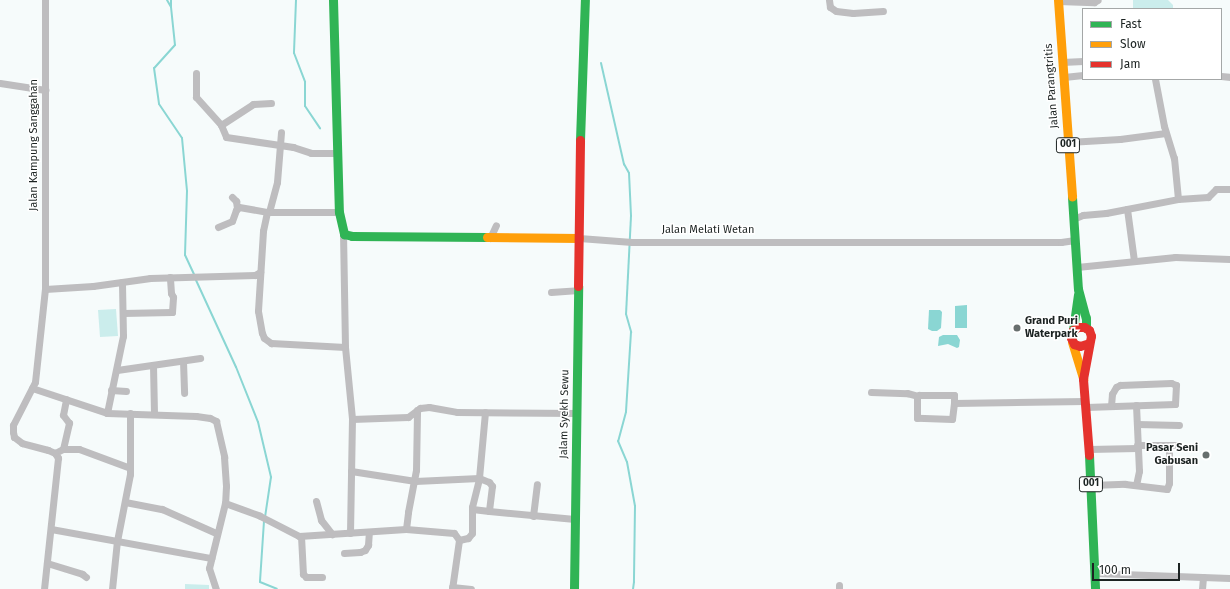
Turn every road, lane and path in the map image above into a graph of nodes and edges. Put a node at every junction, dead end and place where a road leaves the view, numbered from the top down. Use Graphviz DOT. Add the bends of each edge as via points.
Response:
graph roads {
  1 [pos="45,0"];
  2 [pos="333,0"];
  3 [pos="585,0"];
  4 [pos="829,0"];
  5 [pos="1098,0"];
  6 [pos="1058,1"];
  7 [pos="883,11"];
  8 [pos="1082,61"];
  9 [pos="1062,62"];
  10 [pos="196,73"];
  11 [pos="1082,75"];
  12 [pos="1064,77"];
  13 [pos="1155,80"];
  14 [pos="0,83"];
  15 [pos="45,90"];
  16 [pos="271,103"];
  17 [pos="221,125"];
  18 [pos="281,132"];
  19 [pos="1166,133"];
  20 [pos="1068,142"];
  21 [pos="281,146"];
  22 [pos="337,153"];
  23 [pos="1230,189"];
  24 [pos="232,197"];
  25 [pos="1178,199"];
  26 [pos="237,208"];
  27 [pos="1127,208"];
  28 [pos="268,212"];
  29 [pos="339,212"];
  30 [pos="1073,219"];
  31 [pos="496,225"];
  32 [pos="218,227"];
  33 [pos="343,232"];
  34 [pos="490,238"];
  35 [pos="579,238"];
  36 [pos="1075,240"];
  37 [pos="1230,259"];
  38 [pos="1134,261"];
  39 [pos="1077,267"];
  40 [pos="260,272"];
  41 [pos="170,277"];
  42 [pos="122,282"];
  43 [pos="45,289"];
  44 [pos="1078,289"];
  45 [pos="578,290"];
  46 [pos="551,292"];
  47 [pos="123,313"];
  48 [pos="1086,328"];
  49 [pos="1073,330"];
  50 [pos="1072,342"];
  51 [pos="1089,343"];
  52 [pos="345,348"];
  53 [pos="200,358"];
  54 [pos="183,361"];
  55 [pos="153,365"];
  56 [pos="116,370"];
  57 [pos="1083,380"];
  58 [pos="32,388"];
  59 [pos="111,390"];
  60 [pos="126,391"];
  61 [pos="872,392"];
  62 [pos="184,393"];
  63 [pos="918,396"];
  64 [pos="66,400"];
  65 [pos="954,403"];
  66 [pos="1085,404"];
  67 [pos="1136,405"];
  68 [pos="1111,406"];
  69 [pos="417,410"];
  70 [pos="485,412"];
  71 [pos="107,413"];
  72 [pos="130,413"];
  73 [pos="577,413"];
  74 [pos="154,414"];
  75 [pos="352,419"];
  76 [pos="1137,424"];
  77 [pos="1179,425"];
  78 [pos="1137,447"];
  79 [pos="63,449"];
  80 [pos="1089,449"];
  81 [pos="55,453"];
  82 [pos="130,468"];
  83 [pos="351,471"];
  84 [pos="479,478"];
  85 [pos="415,481"];
  86 [pos="537,484"];
  87 [pos="1091,485"];
  88 [pos="1136,485"];
  89 [pos="316,501"];
  90 [pos="125,502"];
  91 [pos="225,503"];
  92 [pos="472,509"];
  93 [pos="488,511"];
  94 [pos="533,516"];
  95 [pos="575,519"];
  96 [pos="51,529"];
  97 [pos="406,529"];
  98 [pos="369,532"];
  99 [pos="216,533"];
  100 [pos="350,533"];
  101 [pos="332,534"];
  102 [pos="301,536"];
  103 [pos="459,540"];
  104 [pos="117,541"];
  105 [pos="344,553"];
  106 [pos="211,558"];
  107 [pos="47,563"];
  108 [pos="1095,573"];
  109 [pos="86,577"];
  110 [pos="322,577"];
  111 [pos="1203,577"];
  112 [pos="1230,578"];
  113 [pos="452,588"];
  114 [pos="44,589"];
  115 [pos="112,589"];
  116 [pos="216,589"];
  117 [pos="471,589"];
  118 [pos="574,589"];
  119 [pos="1095,589"];
  120 [pos="1202,589"];
  1 -- 15 [label="street, Jalan Kampung Sanggahan"];
  2 -- 22 [label="street"];
  3 -- 35 [label="street, Jalam Syekh Sewu"];
  4 -- 7 [label="street" via="832,9 840,12"];
  5 -- 6 [label="street"];
  6 -- 9 [label="street, Jalan Parangtritis / 001"];
  8 -- 9 [label="street"];
  9 -- 12 [label="street, Jalan Parangtritis / 001"];
  10 -- 17 [label="street" via="196,97"];
  11 -- 12 [label="street"];
  12 -- 20 [label="street, Jalan Parangtritis / 001"];
  13 -- 19 [label="street"];
  14 -- 15 [label="street"];
  15 -- 43 [label="street, Jalan Kampung Sanggahan"];
  16 -- 17 [label="street" via="253,104"];
  17 -- 21 [label="street" via="226,137"];
  18 -- 21 [label="street"];
  19 -- 20 [label="street"];
  19 -- 25 [label="street" via="1174,158"];
  20 -- 30 [label="street, Jalan Parangtritis / 001"];
  21 -- 22 [label="street" via="311,153"];
  21 -- 28 [label="street" via="276,187"];
  22 -- 29 [label="street"];
  23 -- 25 [label="street" via="1216,189 1208,197"];
  24 -- 26 [label="street" via="236,199"];
  25 -- 27 [label="street"];
  26 -- 28 [label="street"];
  26 -- 32 [label="street" via="232,221"];
  27 -- 30 [label="street"];
  27 -- 38 [label="street"];
  28 -- 29 [label="street"];
  28 -- 40 [label="street" via="263,231"];
  29 -- 33 [label="street"];
  30 -- 36 [label="street, Jalan Parangtritis / 001"];
  31 -- 34 [label="street"];
  33 -- 34 [label="street, Jalan Melati Wetan" via="352,236"];
  33 -- 52 [label="street"];
  34 -- 35 [label="street, Jalan Melati Wetan"];
  35 -- 36 [label="street, Jalan Melati Wetan" via="632,242"];
  35 -- 45 [label="street, Jalam Syekh Sewu"];
  36 -- 39 [label="street, Jalan Parangtritis / 001"];
  37 -- 38 [label="street" via="1175,258"];
  38 -- 39 [label="street"];
  39 -- 44 [label="street, Jalan Parangtritis / 001"];
  40 -- 41 [label="street" via="255,275"];
  40 -- 52 [label="street" via="258,317 262,333 268,341"];
  41 -- 42 [label="street"];
  41 -- 47 [label="street" via="172,312"];
  42 -- 43 [label="street"];
  42 -- 47 [label="street"];
  43 -- 58 [label="street, Jalan Kampung Sanggahan"];
  44 -- 48 [label="street, Jalan Parangtritis / 001" via="1086,318"];
  44 -- 49 [label="street, Jalan Parangtritis / 001"];
  45 -- 46 [label="street"];
  45 -- 73 [label="street, Jalam Syekh Sewu"];
  47 -- 56 [label="street" via="123,336"];
  48 -- 49 [label="street" via="1081,326"];
  48 -- 51 [label="street, 001" via="1090,333"];
  49 -- 50 [label="street, 001"];
  50 -- 51 [label="street" via="1080,346"];
  50 -- 57 [label="street, 001"];
  51 -- 57 [label="street, 001"];
  52 -- 75 [label="street"];
  53 -- 54 [label="street"];
  54 -- 55 [label="street"];
  54 -- 62 [label="street"];
  55 -- 56 [label="street"];
  55 -- 74 [label="street"];
  56 -- 59 [label="street"];
  57 -- 66 [label="street, 001"];
  58 -- 64 [label="street"];
  58 -- 81 [label="street, Jalan Kampung Sanggahan" via="13,425 14,437 22,443"];
  59 -- 60 [label="street"];
  59 -- 71 [label="street"];
  61 -- 63 [label="street" via="907,393"];
  63 -- 65 [label="street" via="954,395"];
  63 -- 65 [label="street" via="918,420 952,419"];
  64 -- 71 [label="street"];
  64 -- 79 [label="street" via="63,415 69,423"];
  65 -- 66 [label="street"];
  66 -- 68 [label="street"];
  66 -- 80 [label="street, 001"];
  67 -- 68 [label="street"];
  67 -- 68 [label="street" via="1175,404 1176,384 1120,385 1112,394"];
  67 -- 76 [label="street"];
  69 -- 70 [label="street" via="429,408"];
  69 -- 75 [label="street" via="408,417"];
  69 -- 85 [label="street" via="418,452"];
  70 -- 73 [label="street"];
  70 -- 84 [label="street"];
  71 -- 72 [label="street"];
  72 -- 74 [label="street"];
  72 -- 82 [label="street"];
  73 -- 95 [label="street, Jalam Syekh Sewu"];
  74 -- 91 [label="street" via="196,416 216,421 225,466"];
  75 -- 83 [label="street"];
  76 -- 77 [label="street"];
  76 -- 78 [label="street"];
  78 -- 80 [label="street"];
  78 -- 88 [label="street" via="1139,471"];
  78 -- 88 [label="street" via="1172,445 1167,489"];
  79 -- 81 [label="street"];
  79 -- 82 [label="street" via="84,450"];
  80 -- 87 [label="street, 001"];
  81 -- 96 [label="street" via="58,461"];
  82 -- 90 [label="street"];
  83 -- 85 [label="street"];
  83 -- 100 [label="street"];
  84 -- 85 [label="street"];
  84 -- 92 [label="street"];
  84 -- 93 [label="street" via="492,484"];
  85 -- 97 [label="street"];
  86 -- 94 [label="street"];
  87 -- 88 [label="street"];
  87 -- 108 [label="street, 001"];
  89 -- 101 [label="street" via="321,520"];
  90 -- 99 [label="street" via="162,508"];
  90 -- 104 [label="street"];
  91 -- 99 [label="street"];
  91 -- 102 [label="street" via="260,516"];
  92 -- 93 [label="street"];
  92 -- 103 [label="street" via="471,535"];
  93 -- 94 [label="street"];
  94 -- 95 [label="street"];
  95 -- 118 [label="street, Jalam Syekh Sewu"];
  96 -- 104 [label="street"];
  96 -- 107 [label="street"];
  97 -- 98 [label="street"];
  97 -- 103 [label="street" via="454,533"];
  98 -- 100 [label="street"];
  98 -- 105 [label="street" via="365,550"];
  99 -- 106 [label="street"];
  100 -- 101 [label="street"];
  101 -- 102 [label="street"];
  102 -- 110 [label="street" via="303,574 306,577"];
  103 -- 113 [label="street"];
  104 -- 106 [label="street"];
  104 -- 115 [label="street"];
  106 -- 116 [label="street" via="210,572"];
  107 -- 109 [label="street"];
  107 -- 114 [label="street"];
  108 -- 111 [label="street"];
  108 -- 119 [label="street, 001"];
  111 -- 112 [label="street"];
  111 -- 120 [label="street"];
  113 -- 117 [label="street"];
}
